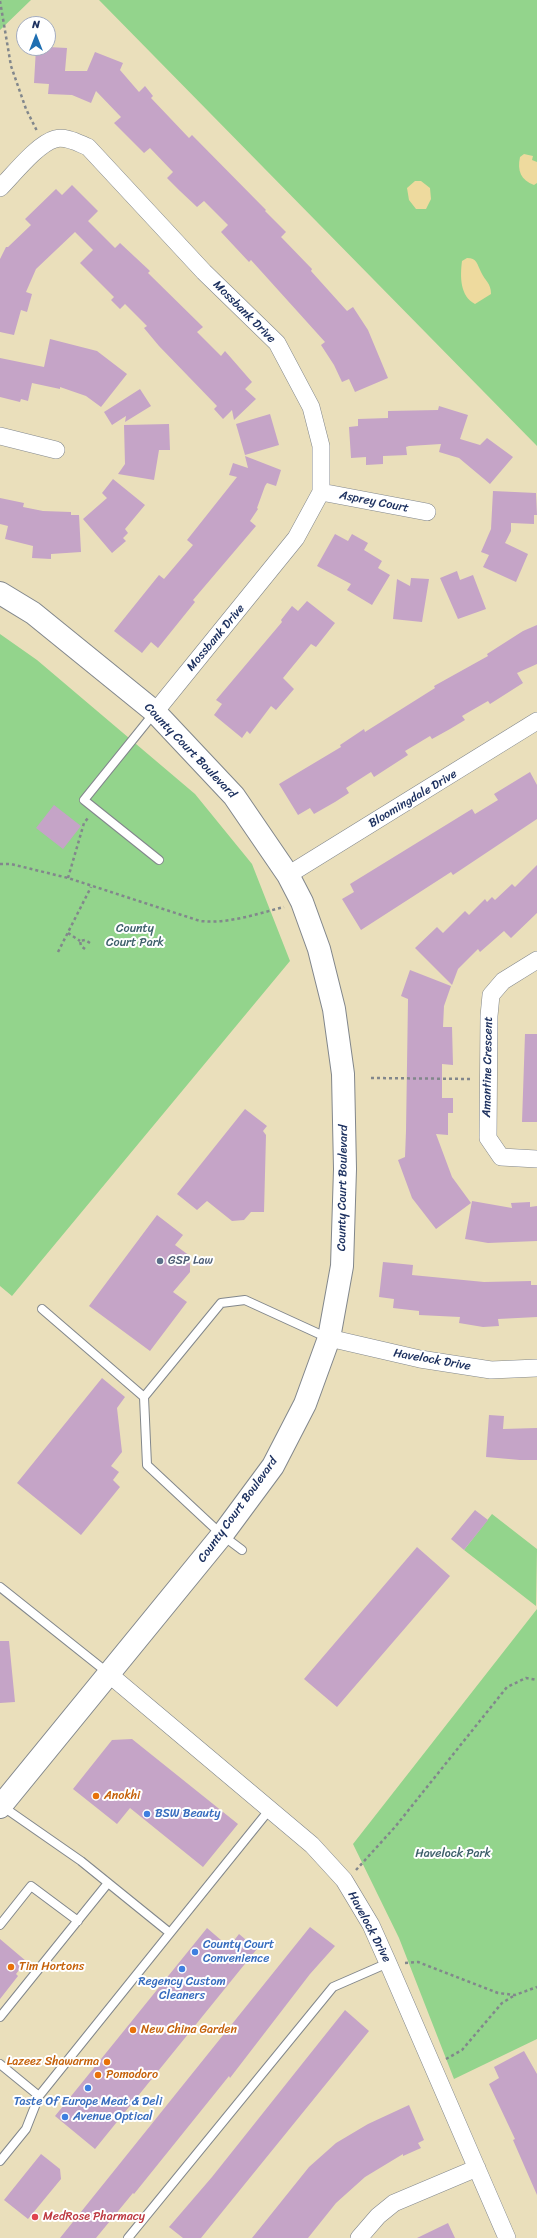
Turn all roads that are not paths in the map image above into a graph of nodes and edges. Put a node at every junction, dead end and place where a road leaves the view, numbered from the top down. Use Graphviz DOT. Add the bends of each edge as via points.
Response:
graph roads {
  1 [pos="0,188"];
  2 [pos="0,436"];
  3 [pos="56,450"];
  4 [pos="321,492"];
  5 [pos="426,512"];
  6 [pos="0,593"];
  7 [pos="155,712"];
  8 [pos="537,722"];
  9 [pos="159,860"];
  10 [pos="288,875"];
  11 [pos="537,960"];
  12 [pos="537,1159"];
  13 [pos="42,1310"];
  14 [pos="329,1338"];
  15 [pos="537,1368"];
  16 [pos="144,1397"];
  17 [pos="222,1535"];
  18 [pos="242,1550"];
  19 [pos="0,1587"];
  20 [pos="110,1675"];
  21 [pos="1,1805"];
  22 [pos="271,1808"];
  23 [pos="108,1883"];
  24 [pos="78,1921"];
  25 [pos="0,1925"];
  26 [pos="170,1933"];
  27 [pos="388,1963"];
  28 [pos="0,2017"];
  29 [pos="0,2064"];
  30 [pos="40,2096"];
  31 [pos="0,2161"];
  32 [pos="477,2168"];
  33 [pos="128,2238"];
  34 [pos="359,2238"];
  35 [pos="508,2238"];
  1 -- 4 [label="street, Mossbank Drive" via="41,147 55,139 71,140 88,147 204,272 276,343 311,407 321,446"];
  2 -- 3 [label="street"];
  4 -- 5 [label="street, Asprey Court"];
  4 -- 7 [label="street, Mossbank Drive" via="296,538"];
  6 -- 7 [label="street, County Court Boulevard" via="33,613"];
  7 -- 9 [label="lane" via="84,800"];
  7 -- 10 [label="street, County Court Boulevard" via="234,796"];
  8 -- 10 [label="street, Bloomingdale Drive"];
  10 -- 14 [label="street, County Court Boulevard" via="302,902 319,949 334,1009 343,1074 345,1169 342,1266"];
  11 -- 12 [label="street, Amantine Crescent" via="503,981 491,995 488,1079 488,1138 501,1157"];
  13 -- 16 [label="lane"];
  14 -- 15 [label="street, Havelock Drive" via="420,1359 483,1368"];
  14 -- 16 [label="lane" via="245,1300 221,1303"];
  14 -- 17 [label="street, County Court Boulevard" via="305,1404 272,1466"];
  16 -- 17 [label="lane" via="147,1465"];
  17 -- 18 [label="lane"];
  17 -- 20 [label="street, County Court Boulevard"];
  19 -- 20 [label="lane"];
  20 -- 21 [label="street, County Court Boulevard"];
  20 -- 22 [label="street, Havelock Drive"];
  21 -- 23 [label="lane" via="81,1860"];
  22 -- 26 [label="lane"];
  22 -- 27 [label="street, Havelock Drive" via="312,1845 344,1880 371,1925"];
  23 -- 24 [label="lane"];
  23 -- 26 [label="lane"];
  24 -- 25 [label="lane" via="32,1886"];
  24 -- 28 [label="lane"];
  26 -- 30 [label="lane"];
  27 -- 32 [label="street, Havelock Drive"];
  27 -- 33 [label="lane" via="333,1987"];
  29 -- 30 [label="lane"];
  30 -- 31 [label="lane" via="26,2129"];
  32 -- 34 [label="street" via="394,2203 378,2216"];
  32 -- 35 [label="street, Havelock Drive"];
}
